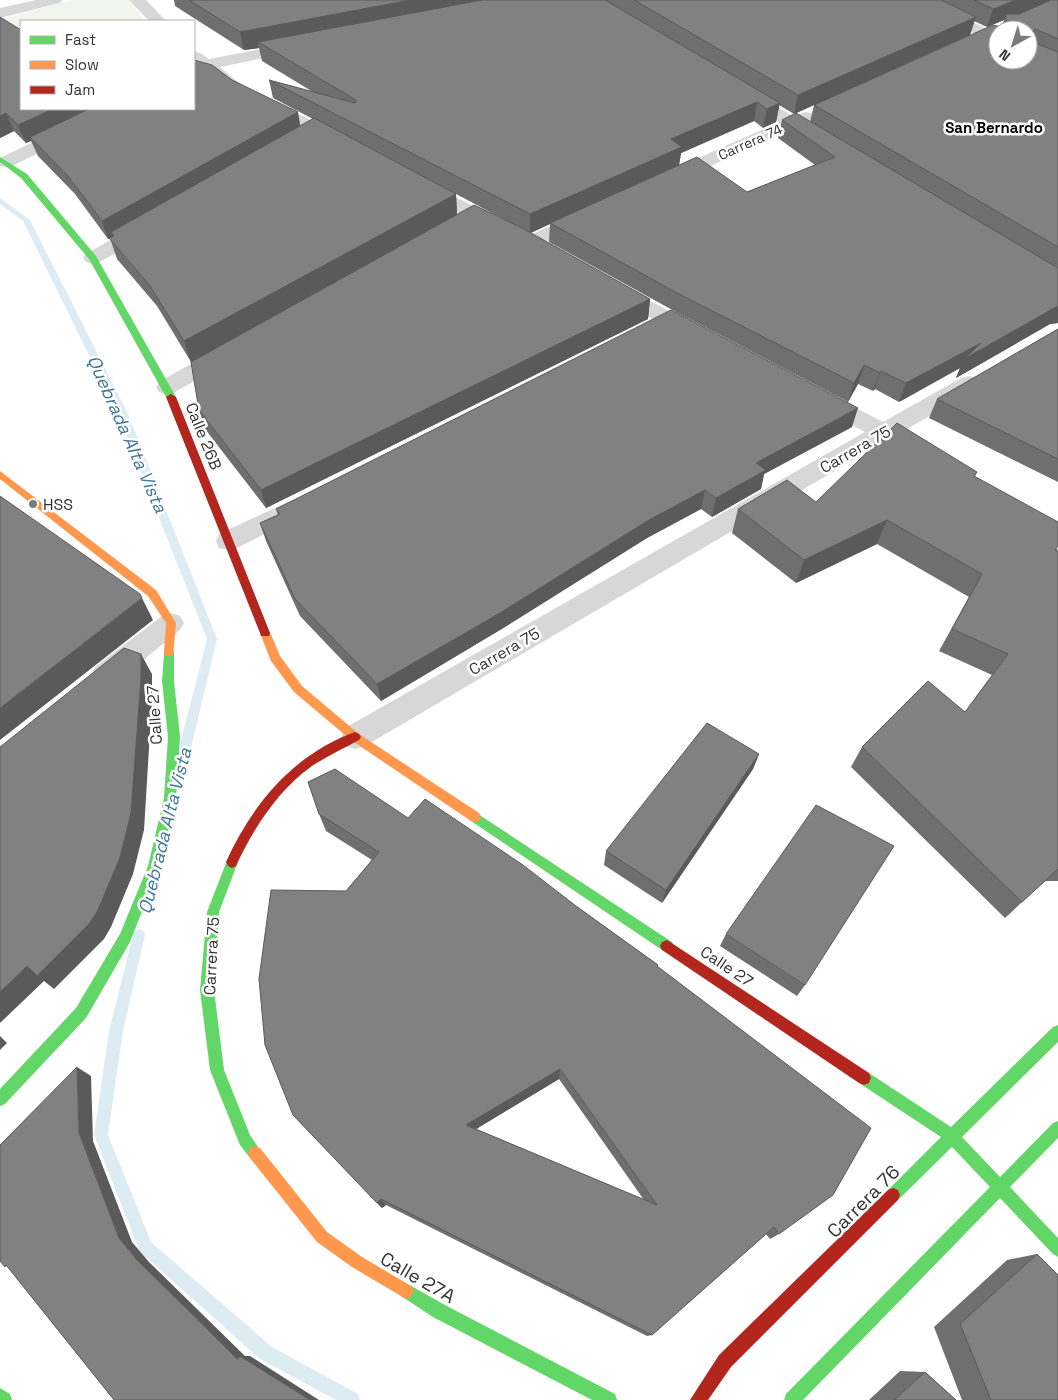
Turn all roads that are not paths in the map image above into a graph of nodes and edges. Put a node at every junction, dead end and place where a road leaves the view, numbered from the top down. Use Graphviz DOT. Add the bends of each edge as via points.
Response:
graph roads {
  1 [pos="55,0"];
  2 [pos="137,0"];
  3 [pos="914,0"];
  4 [pos="0,14"];
  5 [pos="157,20"];
  6 [pos="988,28"];
  7 [pos="988,36"];
  8 [pos="970,43"];
  9 [pos="310,45"];
  10 [pos="197,64"];
  11 [pos="732,87"];
  12 [pos="112,110"];
  13 [pos="817,111"];
  14 [pos="792,123"];
  15 [pos="353,148"];
  16 [pos="833,148"];
  17 [pos="3,160"];
  18 [pos="406,177"];
  19 [pos="656,184"];
  20 [pos="602,209"];
  21 [pos="162,218"];
  22 [pos="93,258"];
  23 [pos="599,280"];
  24 [pos="668,319"];
  25 [pos="641,332"];
  26 [pos="711,342"];
  27 [pos="244,343"];
  28 [pos="991,370"];
  29 [pos="167,387"];
  30 [pos="806,392"];
  31 [pos="884,433"];
  32 [pos="936,460"];
  33 [pos="0,474"];
  34 [pos="316,497"];
  35 [pos="228,541"];
  36 [pos="171,623"];
  37 [pos="86,690"];
  38 [pos="355,737"];
  39 [pos="1058,1032"];
  40 [pos="0,1099"];
  41 [pos="1058,1128"];
  42 [pos="953,1137"];
  43 [pos="245,1140"];
  44 [pos="1000,1187"];
  45 [pos="1058,1249"];
  46 [pos="0,1396"];
  47 [pos="4,1400"];
  48 [pos="609,1400"];
  49 [pos="698,1400"];
  50 [pos="792,1400"];
  1 -- 4 [label="street"];
  2 -- 5 [label="street"];
  3 -- 6 [label="street"];
  7 -- 8 [label="street"];
  9 -- 10 [label="street"];
  10 -- 15 [label="street" via="310,134"];
  11 -- 14 [label="street"];
  12 -- 17 [label="street"];
  13 -- 14 [label="street, Carrera 74"];
  14 -- 16 [label="street"];
  14 -- 19 [label="street, Carrera 74"];
  17 -- 22 [label="street, Calle 26B" via="24,176"];
  18 -- 20 [label="street" via="467,220 538,246"];
  21 -- 22 [label="street"];
  22 -- 29 [label="street, Calle 26B"];
  23 -- 24 [label="street"];
  24 -- 25 [label="street"];
  24 -- 26 [label="street"];
  27 -- 29 [label="street"];
  28 -- 31 [label="street, Carrera 75"];
  29 -- 35 [label="street, Calle 26B"];
  30 -- 31 [label="street"];
  31 -- 32 [label="street"];
  31 -- 38 [label="street, Carrera 75"];
  33 -- 36 [label="street" via="152,593"];
  34 -- 35 [label="street"];
  35 -- 38 [label="street, Calle 26B" via="275,658 298,689"];
  36 -- 37 [label="street"];
  36 -- 40 [label="street, Calle 27" via="168,681 174,737 170,798 154,866 125,938 81,1013"];
  38 -- 42 [label="street, Calle 27"];
  38 -- 43 [label="street, Carrera 75" via="306,764 269,800 238,848 213,912 207,990 217,1070"];
  39 -- 42 [label="street, Carrera 76"];
  41 -- 44 [label="street"];
  42 -- 44 [label="street, Calle 27"];
  42 -- 49 [label="street, Carrera 76" via="725,1361"];
  43 -- 48 [label="street, Calle 27A" via="322,1237 357,1262 439,1311"];
  44 -- 45 [label="street, Calle 27"];
  44 -- 50 [label="street"];
  46 -- 47 [label="street"];
}
